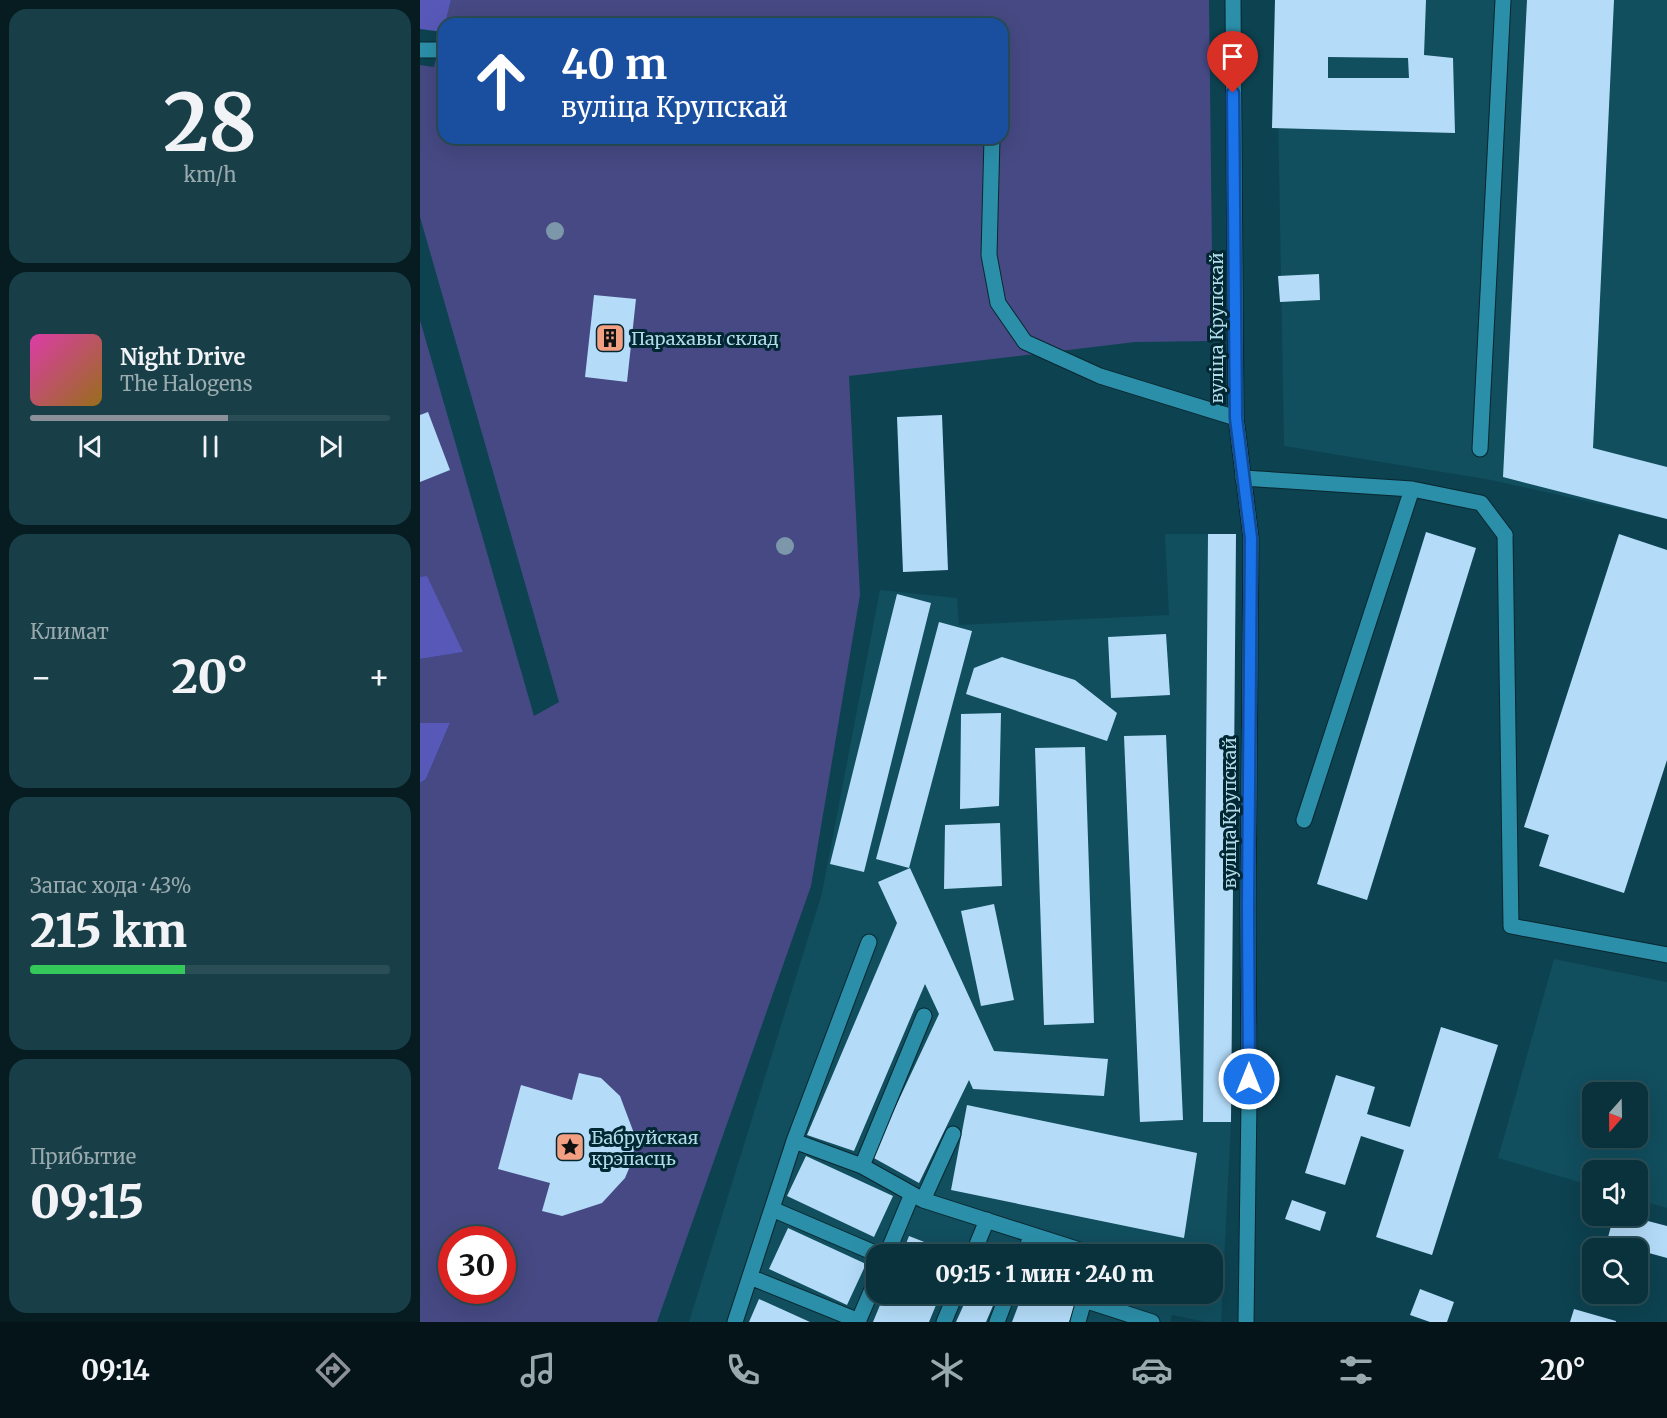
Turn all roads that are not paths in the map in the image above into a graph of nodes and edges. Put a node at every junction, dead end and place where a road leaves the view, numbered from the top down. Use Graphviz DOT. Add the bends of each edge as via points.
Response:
graph roads {
  1 [pos="1233,0"];
  2 [pos="1503,0"];
  3 [pos="420,50"];
  4 [pos="438,50"];
  5 [pos="992,144"];
  6 [pos="1236,418"];
  7 [pos="1479,449"];
  8 [pos="1243,478"];
  9 [pos="1412,489"];
  10 [pos="1304,820"];
  11 [pos="869,942"];
  12 [pos="1667,955"];
  13 [pos="924,1016"];
  14 [pos="954,1134"];
  15 [pos="794,1141"];
  16 [pos="862,1166"];
  17 [pos="918,1197"];
  18 [pos="772,1209"];
  19 [pos="987,1220"];
  20 [pos="1032,1235"];
  21 [pos="892,1244"];
  22 [pos="977,1244"];
  23 [pos="1028,1244"];
  24 [pos="1060,1244"];
  25 [pos="866,1249"];
  26 [pos="750,1277"];
  27 [pos="866,1304"];
  28 [pos="951,1304"];
  29 [pos="1004,1304"];
  30 [pos="1083,1304"];
  31 [pos="1104,1304"];
  32 [pos="735,1322"];
  33 [pos="859,1322"];
  34 [pos="944,1322"];
  35 [pos="997,1322"];
  36 [pos="1078,1322"];
  37 [pos="1152,1322"];
  38 [pos="1246,1322"];
  1 -- 6 [label="street, вуліца Крупскай"];
  2 -- 7 [label="street"];
  3 -- 4 [label="street"];
  5 -- 6 [label="street" via="989,255 998,303 1025,342 1100,376"];
  6 -- 8 [label="street, вуліца Крупскай"];
  8 -- 9 [label="street"];
  8 -- 38 [label="street, вуліца Крупскай" via="1251,538"];
  9 -- 10 [label="street"];
  9 -- 12 [label="street" via="1481,503 1505,535 1511,926"];
  11 -- 15 [label="street"];
  13 -- 16 [label="street"];
  14 -- 17 [label="street"];
  15 -- 16 [label="street"];
  15 -- 18 [label="street"];
  16 -- 17 [label="street"];
  17 -- 19 [label="street"];
  17 -- 21 [label="street"];
  18 -- 25 [label="street"];
  18 -- 26 [label="street"];
  19 -- 20 [label="street"];
  19 -- 22 [label="street"];
  20 -- 23 [label="street"];
  20 -- 24 [label="street"];
  26 -- 32 [label="street"];
  26 -- 33 [label="street"];
  27 -- 33 [label="street"];
  28 -- 34 [label="street"];
  29 -- 35 [label="street"];
  30 -- 36 [label="street"];
  31 -- 37 [label="street"];
}
